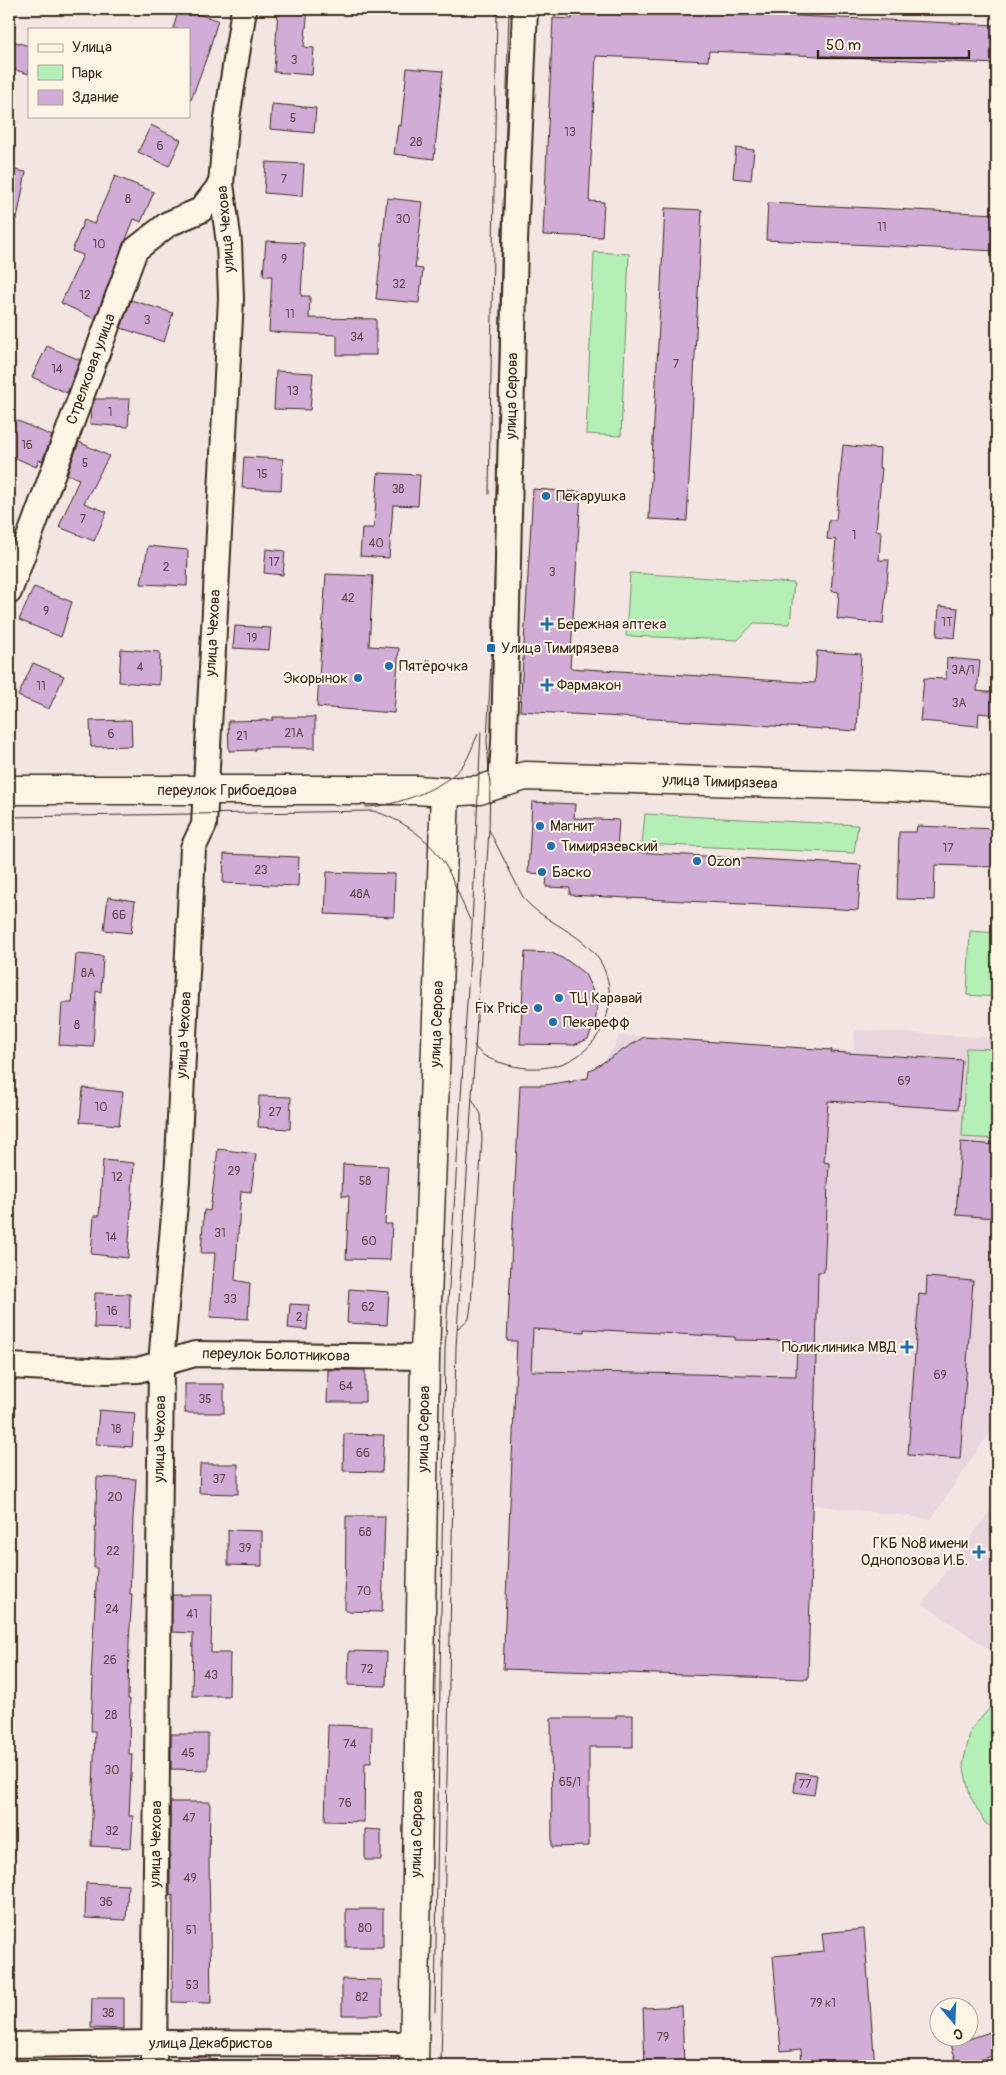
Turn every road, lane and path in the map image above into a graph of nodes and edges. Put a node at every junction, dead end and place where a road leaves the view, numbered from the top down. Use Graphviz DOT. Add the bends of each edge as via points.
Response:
graph roads {
  1 [pos="244,9"];
  2 [pos="525,9"];
  3 [pos="221,184"];
  4 [pos="9,592"];
  5 [pos="501,783"];
  6 [pos="9,790"];
  7 [pos="205,790"];
  8 [pos="445,792"];
  9 [pos="997,792"];
  10 [pos="425,1357"];
  11 [pos="161,1363"];
  12 [pos="9,1366"];
  13 [pos="154,2043"];
  14 [pos="9,2045"];
  15 [pos="414,2055"];
  16 [pos="154,2066"];
  1 -- 3 [label="street, улица Чехова" via="226,125"];
  2 -- 5 [label="street, улица Серова" via="515,241 507,656"];
  3 -- 4 [label="street, Стрелковая улица" via="201,210 168,224 135,250"];
  3 -- 7 [label="street, улица Чехова" via="229,244 231,298"];
  5 -- 8 [label="street, улица Тимирязева" via="479,790"];
  5 -- 9 [label="street, улица Тимирязева" via="525,776"];
  6 -- 7 [label="street, переулок Грибоедова"];
  7 -- 8 [label="street, переулок Грибоедова"];
  7 -- 11 [label="street, улица Чехова" via="204,825 192,848 178,1181"];
  8 -- 10 [label="street, улица Серова"];
  10 -- 11 [label="street, переулок Болотникова" via="195,1354"];
  10 -- 15 [label="street, улица Серова"];
  11 -- 12 [label="street, переулок Болотникова" via="138,1370 108,1371"];
  11 -- 13 [label="street, улица Чехова"];
  13 -- 14 [label="street, улица Декабристов"];
  13 -- 15 [label="street, улица Декабристов"];
  13 -- 16 [label="street, улица Чехова"];
}
